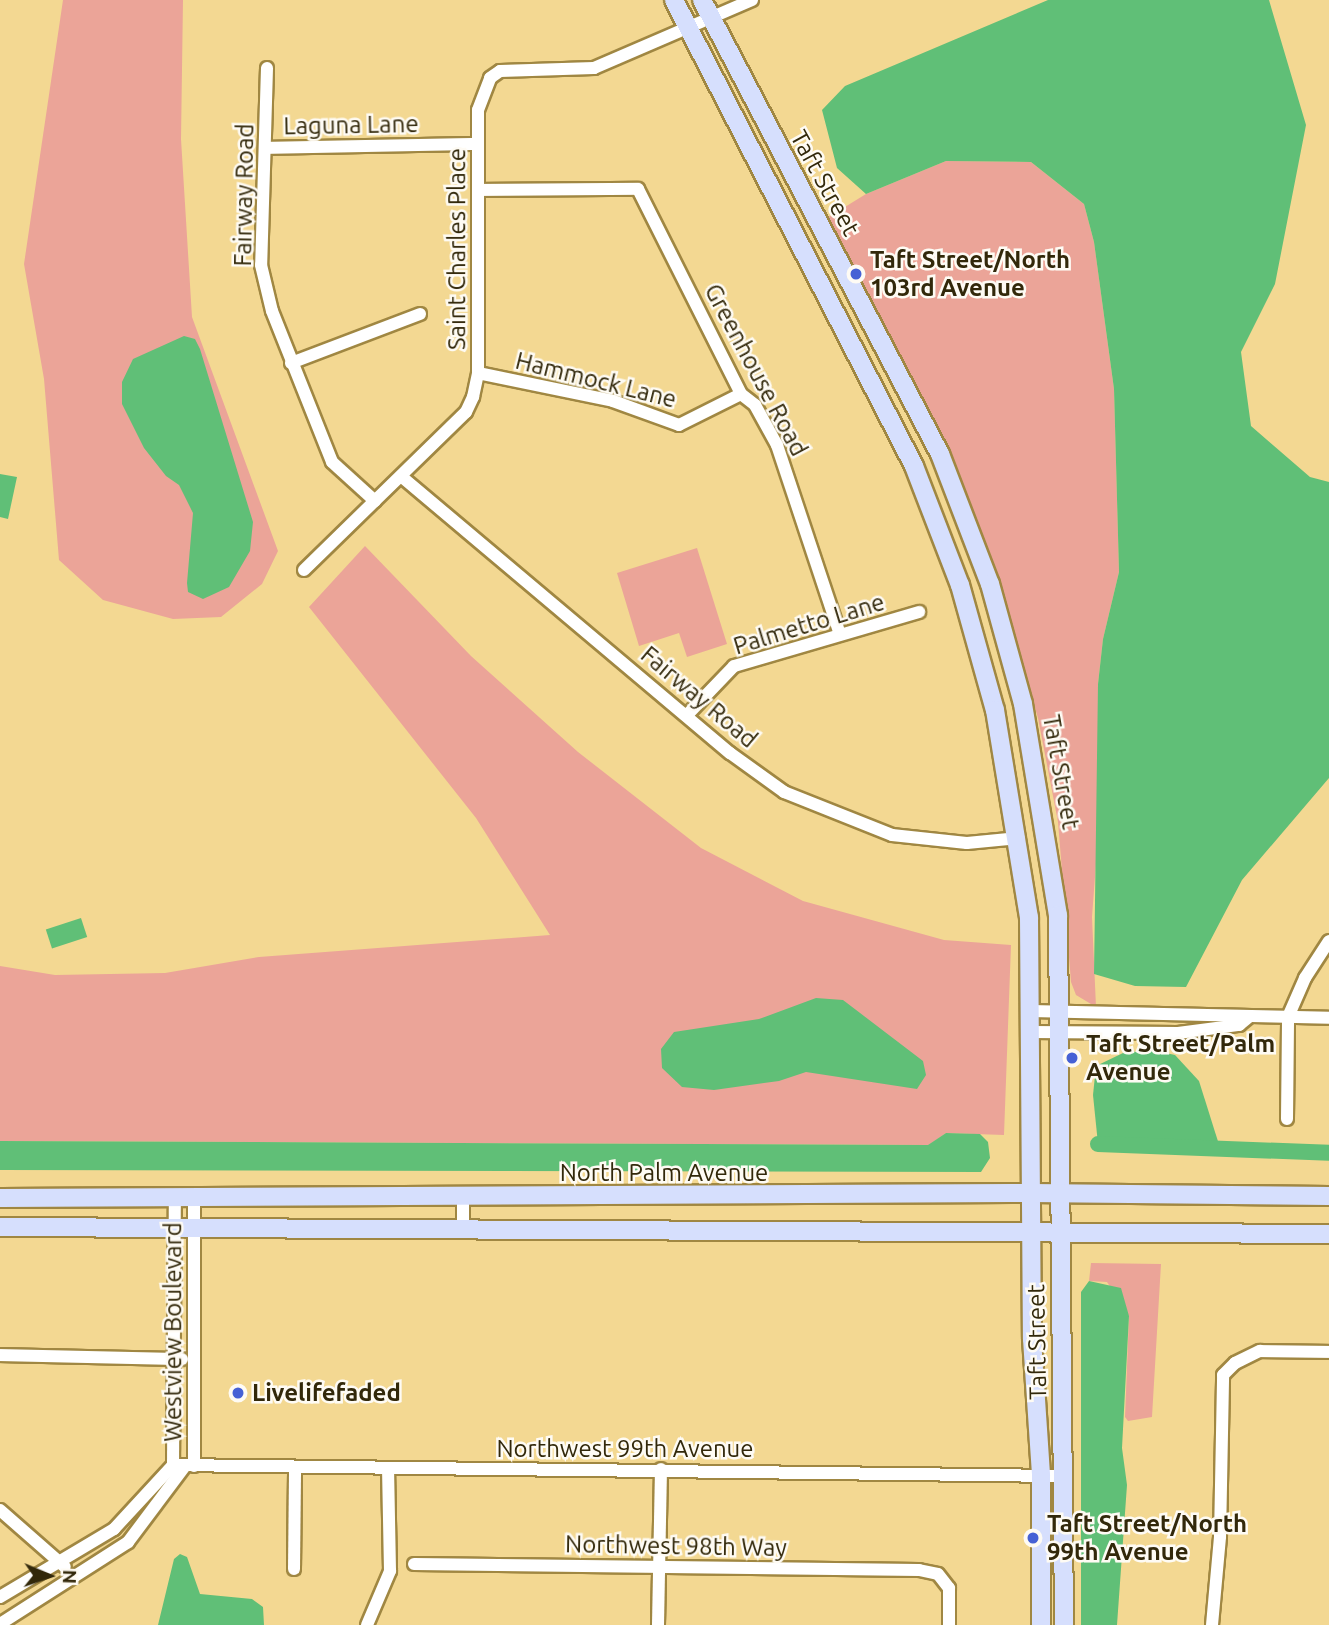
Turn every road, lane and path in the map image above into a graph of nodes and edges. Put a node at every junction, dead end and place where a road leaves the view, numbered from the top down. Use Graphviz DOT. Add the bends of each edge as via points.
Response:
graph roads {
  1 [pos="674,0"];
  2 [pos="752,0"];
  3 [pos="698,17"];
  4 [pos="267,68"];
  5 [pos="478,144"];
  6 [pos="266,148"];
  7 [pos="478,190"];
  8 [pos="420,314"];
  9 [pos="291,363"];
  10 [pos="478,373"];
  11 [pos="741,394"];
  12 [pos="402,477"];
  13 [pos="375,501"];
  14 [pos="303,570"];
  15 [pos="919,612"];
  16 [pos="840,634"];
  17 [pos="688,714"];
  18 [pos="1019,838"];
  19 [pos="1329,941"];
  20 [pos="1060,1011"];
  21 [pos="1031,1012"];
  22 [pos="1250,1016"];
  23 [pos="1288,1017"];
  24 [pos="1329,1018"];
  25 [pos="1031,1032"];
  26 [pos="1060,1034"];
  27 [pos="1287,1119"];
  28 [pos="1031,1193"];
  29 [pos="1061,1194"];
  30 [pos="1329,1196"];
  31 [pos="0,1198"];
  32 [pos="194,1198"];
  33 [pos="463,1198"];
  34 [pos="175,1199"];
  35 [pos="0,1227"];
  36 [pos="175,1228"];
  37 [pos="194,1228"];
  38 [pos="463,1228"];
  39 [pos="1031,1230"];
  40 [pos="1061,1230"];
  41 [pos="1329,1234"];
  42 [pos="1329,1352"];
  43 [pos="0,1355"];
  44 [pos="176,1359"];
  45 [pos="193,1359"];
  46 [pos="184,1466"];
  47 [pos="295,1468"];
  48 [pos="661,1469"];
  49 [pos="388,1470"];
  50 [pos="1041,1476"];
  51 [pos="1065,1476"];
  52 [pos="0,1510"];
  53 [pos="61,1561"];
  54 [pos="414,1564"];
  55 [pos="658,1567"];
  56 [pos="294,1569"];
  57 [pos="72,1576"];
  58 [pos="0,1597"];
  59 [pos="0,1624"];
  60 [pos="367,1625"];
  61 [pos="658,1625"];
  62 [pos="949,1625"];
  63 [pos="1041,1625"];
  64 [pos="1064,1625"];
  65 [pos="1212,1625"];
  1 -- 3 [label="street, Taft Street"];
  2 -- 3 [label="street"];
  3 -- 5 [label="street, Saint Charles Place" via="594,68 500,71 490,78 480,100"];
  3 -- 18 [label="street, Taft Street" via="914,466 960,585 995,710"];
  3 -- 20 [label="street, Taft Street" via="935,444 988,576 1023,704 1047,824 1058,915"];
  4 -- 6 [label="street, Fairway Road"];
  5 -- 6 [label="street, Laguna Lane"];
  5 -- 7 [label="street, Saint Charles Place"];
  6 -- 9 [label="street, Fairway Road" via="261,265"];
  7 -- 10 [label="street, Saint Charles Place"];
  7 -- 11 [label="street, Greenhouse Road" via="638,189"];
  8 -- 9 [label="street"];
  9 -- 13 [label="street, Fairway Road" via="332,462"];
  10 -- 11 [label="street, Hammock Lane" via="613,401 679,425"];
  10 -- 12 [label="street, Saint Charles Place" via="466,412"];
  11 -- 16 [label="street, Greenhouse Road" via="755,405 776,445"];
  12 -- 13 [label="street, Saint Charles Place"];
  12 -- 17 [label="street, Fairway Road"];
  13 -- 14 [label="street, Saint Charles Place"];
  15 -- 16 [label="street, Palmetto Lane"];
  16 -- 17 [label="street, Palmetto Lane" via="734,666"];
  17 -- 18 [label="street, Fairway Road" via="784,792 892,835 942,840"];
  18 -- 21 [label="street, Taft Street" via="1029,917"];
  19 -- 23 [label="street" via="1305,978"];
  20 -- 21 [label="street"];
  20 -- 22 [label="street"];
  20 -- 26 [label="street, Taft Street"];
  21 -- 25 [label="street, Taft Street"];
  22 -- 23 [label="street"];
  22 -- 26 [label="street" via="1239,1025 1178,1033"];
  23 -- 24 [label="street"];
  23 -- 27 [label="street"];
  25 -- 26 [label="street"];
  25 -- 28 [label="street, Taft Street"];
  26 -- 29 [label="street, Taft Street"];
  28 -- 29 [label="street, North Palm Avenue"];
  28 -- 33 [label="street, North Palm Avenue"];
  28 -- 39 [label="street, Taft Street"];
  29 -- 30 [label="street, North Palm Avenue"];
  29 -- 40 [label="street, Taft Street"];
  31 -- 34 [label="street, North Palm Avenue"];
  32 -- 33 [label="street, North Palm Avenue"];
  32 -- 34 [label="street, North Palm Avenue"];
  32 -- 37 [label="street, Westview Boulevard"];
  33 -- 38 [label="street"];
  34 -- 36 [label="street, Westview Boulevard"];
  35 -- 36 [label="street"];
  36 -- 37 [label="street"];
  36 -- 44 [label="street, Westview Boulevard"];
  37 -- 38 [label="street"];
  37 -- 45 [label="street, Westview Boulevard"];
  38 -- 39 [label="street"];
  39 -- 40 [label="street"];
  39 -- 50 [label="street, Taft Street"];
  40 -- 41 [label="street"];
  40 -- 51 [label="street, Taft Street"];
  42 -- 65 [label="street" via="1260,1351 1235,1363 1223,1375 1220,1537"];
  43 -- 44 [label="street"];
  44 -- 45 [label="street"];
  44 -- 46 [label="street, Westview Boulevard"];
  45 -- 46 [label="street, Westview Boulevard"];
  46 -- 47 [label="street, Northwest 99th Avenue"];
  46 -- 53 [label="street" via="114,1528"];
  46 -- 57 [label="street" via="128,1542"];
  47 -- 49 [label="street, Northwest 99th Avenue"];
  47 -- 56 [label="street"];
  48 -- 49 [label="street, Northwest 99th Avenue"];
  48 -- 50 [label="street, Northwest 99th Avenue"];
  48 -- 55 [label="street"];
  49 -- 60 [label="street" via="390,1571"];
  50 -- 51 [label="street, Northwest 99th Avenue"];
  50 -- 63 [label="street, Taft Street"];
  51 -- 64 [label="street, Taft Street"];
  52 -- 53 [label="street"];
  53 -- 57 [label="street"];
  53 -- 58 [label="street"];
  54 -- 55 [label="street, Northwest 98th Way"];
  55 -- 61 [label="street"];
  55 -- 62 [label="street, Northwest 98th Way" via="938,1574 949,1588"];
  57 -- 59 [label="street"];
}
